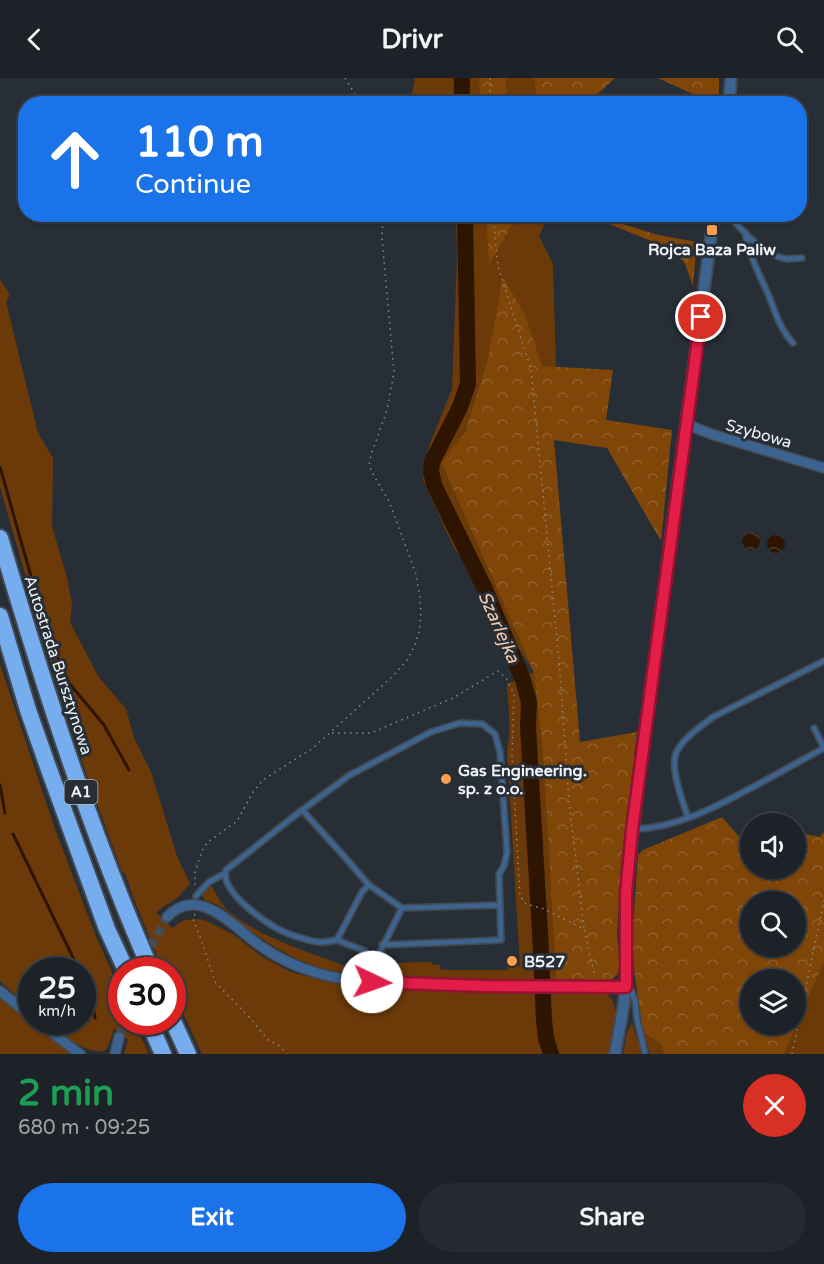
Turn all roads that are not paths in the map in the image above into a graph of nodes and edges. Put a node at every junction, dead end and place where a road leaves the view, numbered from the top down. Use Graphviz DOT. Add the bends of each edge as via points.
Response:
graph roads {
  1 [pos="731,78"];
  2 [pos="730,96"];
  3 [pos="713,222"];
  4 [pos="735,222"];
  5 [pos="745,233"];
  6 [pos="802,258"];
  7 [pos="793,343"];
  8 [pos="686,424"];
  9 [pos="824,468"];
  10 [pos="0,538"];
  11 [pos="0,616"];
  12 [pos="824,661"];
  13 [pos="814,728"];
  14 [pos="824,748"];
  15 [pos="302,810"];
  16 [pos="688,818"];
  17 [pos="632,830"];
  18 [pos="224,874"];
  19 [pos="369,885"];
  20 [pos="197,900"];
  21 [pos="500,905"];
  22 [pos="402,908"];
  23 [pos="167,917"];
  24 [pos="337,940"];
  25 [pos="382,945"];
  26 [pos="365,951"];
  27 [pos="120,957"];
  28 [pos="145,957"];
  29 [pos="372,982"];
  30 [pos="626,983"];
  31 [pos="0,991"];
  32 [pos="18,1006"];
  33 [pos="55,1035"];
  34 [pos="155,1035"];
  35 [pos="179,1035"];
  36 [pos="119,1037"];
  37 [pos="80,1054"];
  38 [pos="115,1054"];
  39 [pos="163,1054"];
  40 [pos="188,1054"];
  41 [pos="615,1054"];
  42 [pos="645,1054"];
  1 -- 2 [label="street"];
  3 -- 8 [label="street"];
  4 -- 5 [label="lane"];
  5 -- 6 [label="lane" via="768,252 786,259"];
  5 -- 7 [label="lane" via="767,292"];
  8 -- 9 [label="street, Szybowa"];
  8 -- 17 [label="street"];
  10 -- 28 [label="highway, Autostrada Bursztynowa / A1" via="83,798"];
  11 -- 27 [label="highway, A1" via="46,764"];
  12 -- 16 [label="lane" via="713,717 684,741 674,766"];
  13 -- 14 [label="lane"];
  14 -- 16 [label="lane"];
  15 -- 18 [label="lane"];
  15 -- 19 [label="lane"];
  15 -- 21 [label="lane" via="350,775 431,732 460,723 482,724 495,734 500,752 507,852 499,874"];
  16 -- 17 [label="lane"];
  17 -- 30 [label="street" via="626,893"];
  18 -- 20 [label="lane" via="209,882"];
  18 -- 24 [label="lane" via="235,895 259,918 281,931 320,943"];
  19 -- 22 [label="lane"];
  19 -- 24 [label="lane"];
  20 -- 23 [label="street" via="178,907"];
  20 -- 29 [label="street" via="281,958 339,978"];
  21 -- 22 [label="lane"];
  21 -- 25 [label="lane" via="501,940"];
  22 -- 25 [label="lane"];
  24 -- 26 [label="lane"];
  25 -- 29 [label="lane"];
  29 -- 30 [label="street" via="598,987"];
  30 -- 41 [label="street"];
  30 -- 42 [label="lane" via="635,1001"];
  31 -- 32 [label="street"];
  33 -- 37 [label="street"];
  34 -- 39 [label="highway"];
  35 -- 40 [label="highway"];
  36 -- 38 [label="street"];
}
